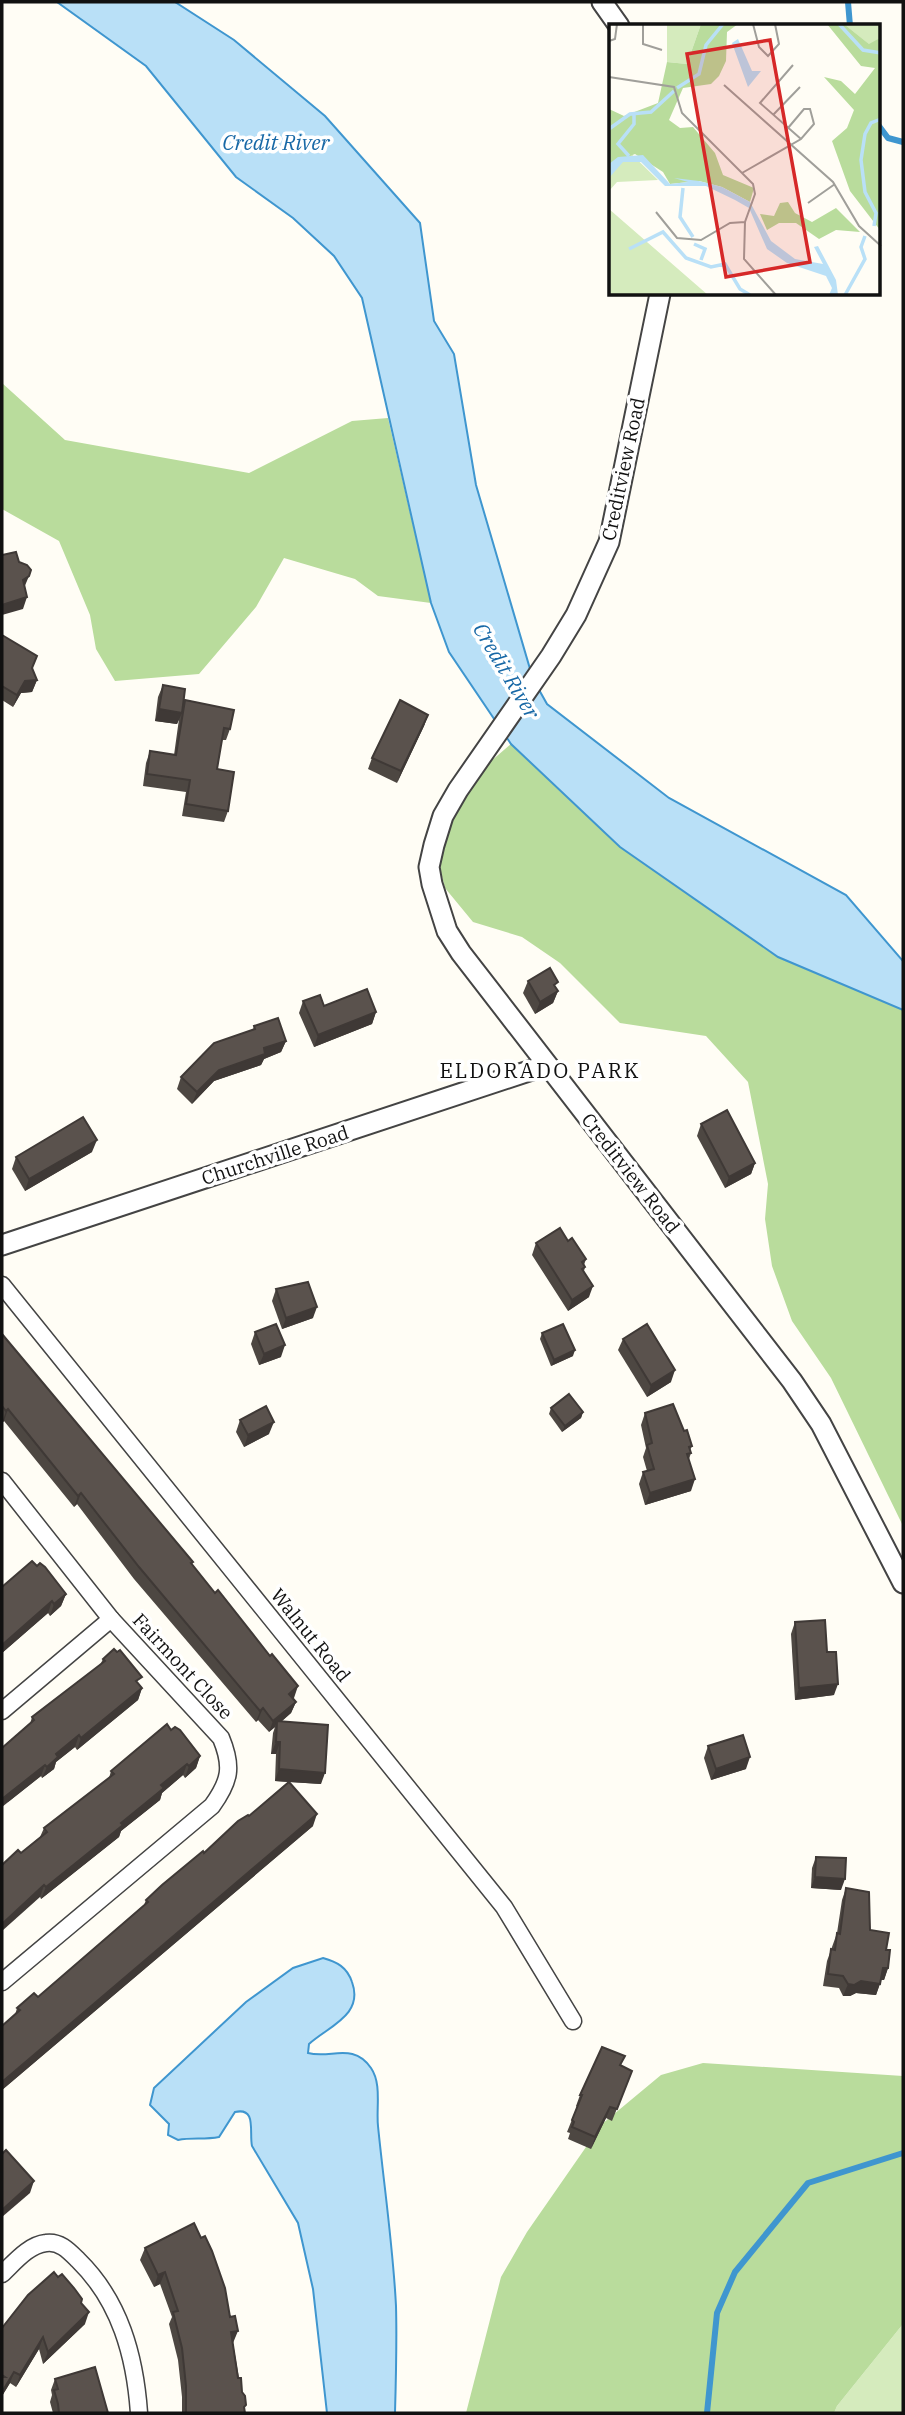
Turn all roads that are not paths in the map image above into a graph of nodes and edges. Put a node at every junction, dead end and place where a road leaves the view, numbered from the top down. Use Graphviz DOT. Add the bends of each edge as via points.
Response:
graph roads {
  1 [pos="602,2"];
  2 [pos="617,24"];
  3 [pos="660,296"];
  4 [pos="547,1065"];
  5 [pos="2,1245"];
  6 [pos="2,1285"];
  7 [pos="2,1481"];
  8 [pos="903,1583"];
  9 [pos="111,1619"];
  10 [pos="2,1711"];
  11 [pos="2,1982"];
  12 [pos="573,2021"];
  13 [pos="2,2274"];
  14 [pos="139,2413"];
  1 -- 2 [label="street"];
  3 -- 4 [label="street, Creditview Road" via="609,542 583,602 551,656 443,816 429,867 447,931"];
  4 -- 5 [label="street, Churchville Road"];
  4 -- 8 [label="street, Creditview Road" via="792,1381 821,1424"];
  6 -- 12 [label="street, Walnut Road" via="504,1907"];
  7 -- 9 [label="street, Fairmont Close"];
  9 -- 10 [label="street"];
  9 -- 11 [label="street, Fairmont Close" via="221,1738 229,1773 212,1806"];
  13 -- 14 [label="street" via="32,2247 47,2243 68,2249 87,2268 113,2306 127,2339"];
}
